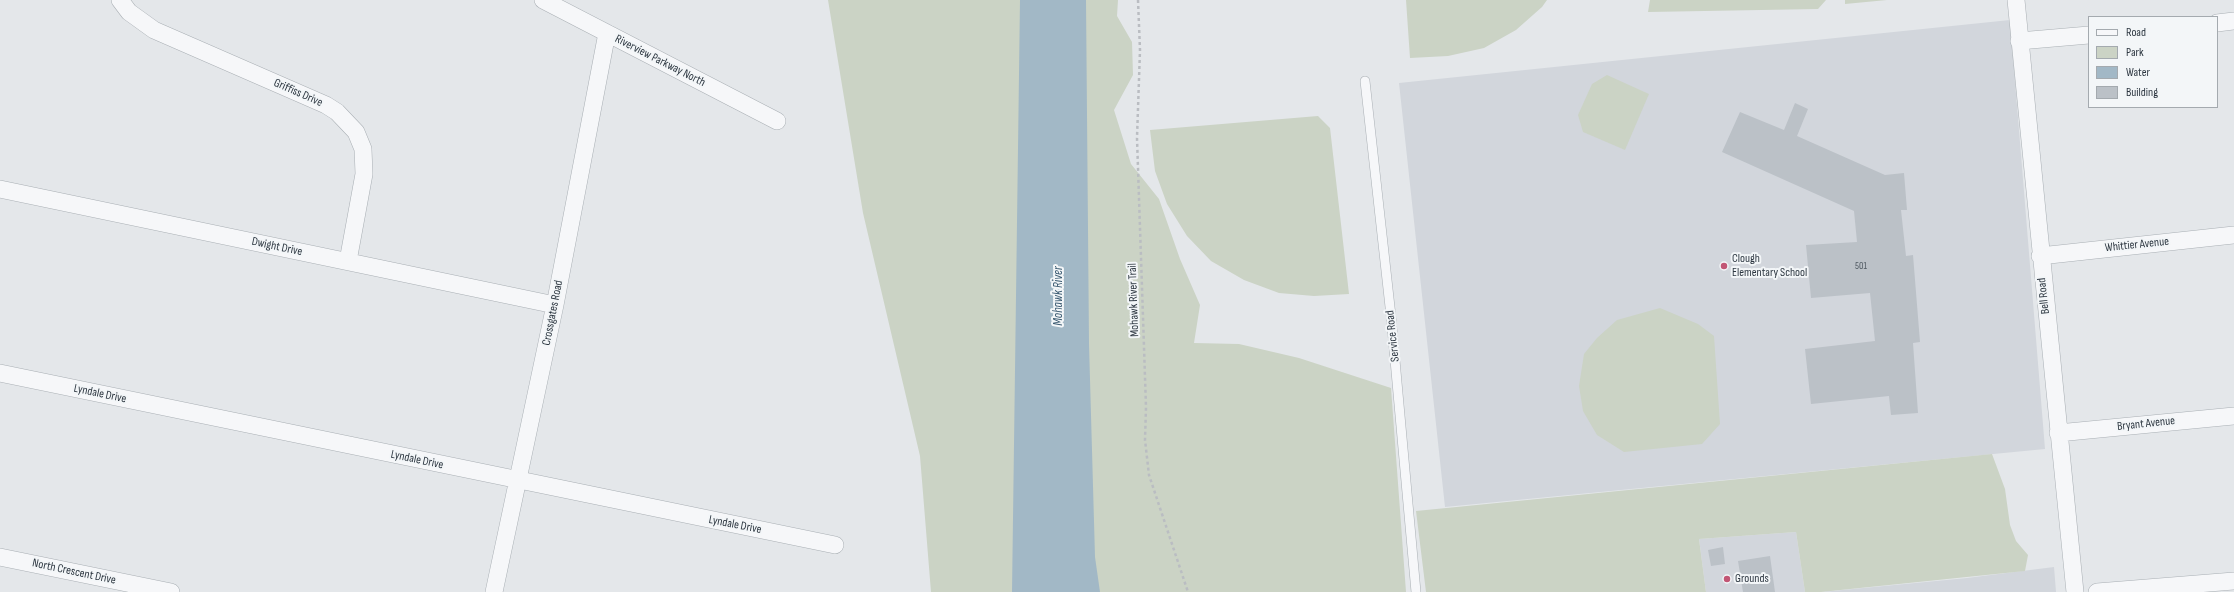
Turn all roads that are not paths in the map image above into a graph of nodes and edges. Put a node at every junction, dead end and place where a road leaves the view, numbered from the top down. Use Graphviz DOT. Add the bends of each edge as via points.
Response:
graph roads {
  1 [pos="120,0"];
  2 [pos="543,0"];
  3 [pos="2016,0"];
  4 [pos="2234,21"];
  5 [pos="2218,23"];
  6 [pos="607,33"];
  7 [pos="2088,35"];
  8 [pos="2019,41"];
  9 [pos="1364,82"];
  10 [pos="777,121"];
  11 [pos="0,189"];
  12 [pos="2234,235"];
  13 [pos="2040,256"];
  14 [pos="348,261"];
  15 [pos="555,305"];
  16 [pos="0,373"];
  17 [pos="2234,416"];
  18 [pos="2058,433"];
  19 [pos="519,481"];
  20 [pos="835,545"];
  21 [pos="0,557"];
  22 [pos="2234,581"];
  23 [pos="171,592"];
  24 [pos="494,592"];
  25 [pos="1416,592"];
  26 [pos="2075,592"];
  27 [pos="2097,592"];
  1 -- 14 [label="street, Griffiss Drive" via="129,12 154,30 326,105 337,112 356,132 363,149 364,174"];
  2 -- 6 [label="street, Riverview Parkway North"];
  3 -- 8 [label="street, Bell Road"];
  4 -- 5 [label="street"];
  6 -- 10 [label="street, Riverview Parkway North"];
  6 -- 15 [label="street, Crossgates Road"];
  7 -- 8 [label="street"];
  8 -- 13 [label="street, Bell Road"];
  9 -- 25 [label="lane, Service Road" via="1391,316"];
  11 -- 14 [label="street, Dwight Drive"];
  12 -- 13 [label="street, Whittier Avenue"];
  13 -- 18 [label="street, Bell Road"];
  14 -- 15 [label="street, Dwight Drive"];
  15 -- 19 [label="street, Crossgates Road"];
  16 -- 19 [label="street, Lyndale Drive"];
  17 -- 18 [label="street, Bryant Avenue"];
  18 -- 26 [label="street, Bell Road"];
  19 -- 20 [label="street, Lyndale Drive"];
  19 -- 24 [label="street, Crossgates Road"];
  21 -- 23 [label="street, North Crescent Drive"];
  22 -- 27 [label="street"];
}
